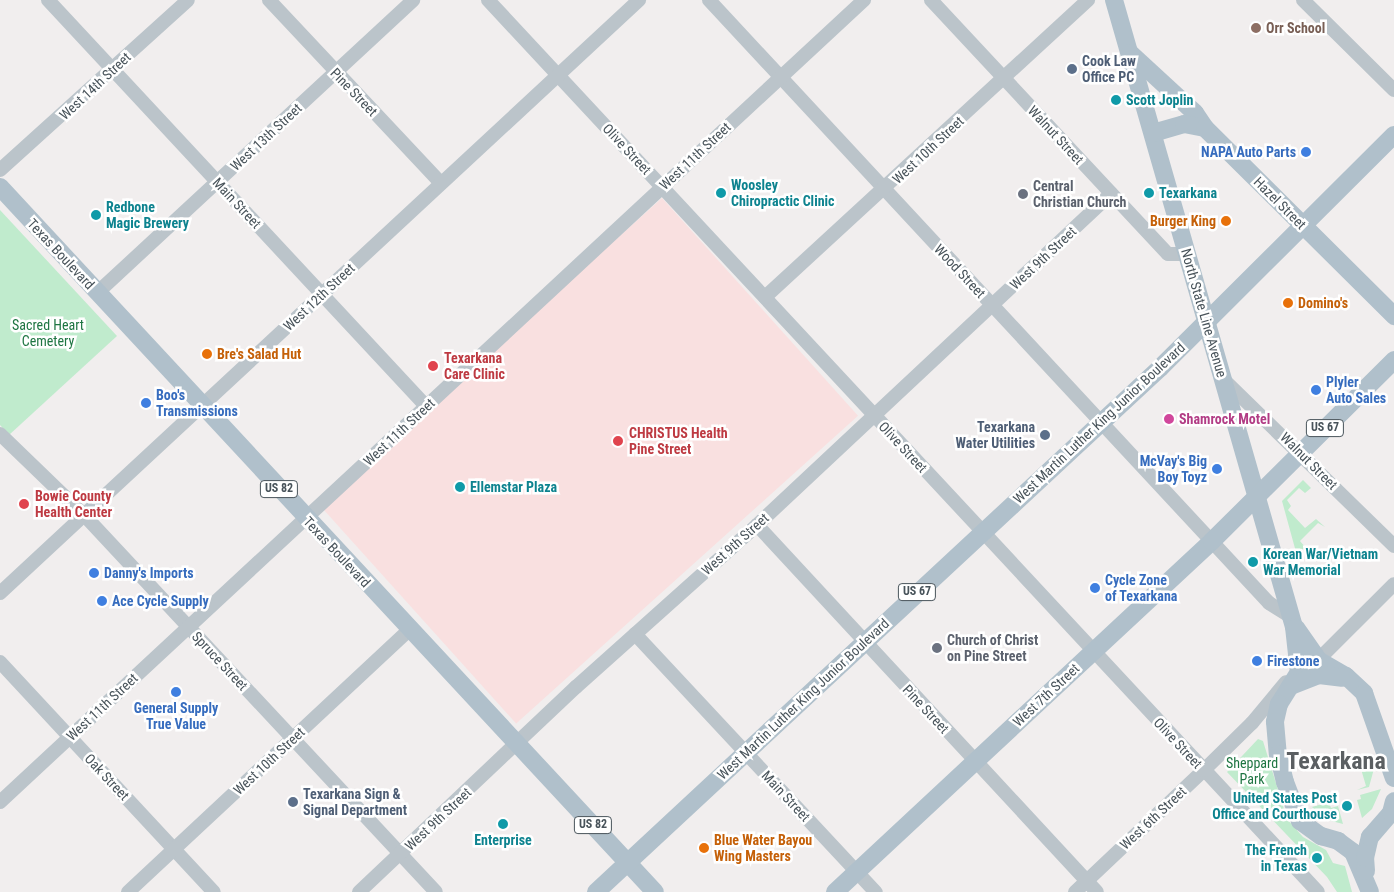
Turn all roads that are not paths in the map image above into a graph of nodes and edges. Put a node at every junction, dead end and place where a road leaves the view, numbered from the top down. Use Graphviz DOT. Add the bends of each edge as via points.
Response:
graph roads {
  1 [pos="48,0"];
  2 [pos="188,0"];
  3 [pos="269,0"];
  4 [pos="413,0"];
  5 [pos="488,0"];
  6 [pos="639,0"];
  7 [pos="709,0"];
  8 [pos="864,0"];
  9 [pos="931,0"];
  10 [pos="1088,0"];
  11 [pos="1114,0"];
  12 [pos="1304,0"];
  13 [pos="1130,53"];
  14 [pos="112,70"];
  15 [pos="335,72"];
  16 [pos="558,75"];
  17 [pos="780,78"];
  18 [pos="1005,80"];
  19 [pos="1394,90"];
  20 [pos="1205,128"];
  21 [pos="1152,133"];
  22 [pos="1394,135"];
  23 [pos="0,170"];
  24 [pos="218,182"];
  25 [pos="441,183"];
  26 [pos="662,187"];
  27 [pos="0,188"];
  28 [pos="885,190"];
  29 [pos="1111,194"];
  30 [pos="1304,227"];
  31 [pos="1187,254"];
  32 [pos="97,293"];
  33 [pos="322,295"];
  34 [pos="765,297"];
  35 [pos="992,306"];
  36 [pos="1394,316"];
  37 [pos="1207,322"];
  38 [pos="1394,360"];
  39 [pos="1223,378"];
  40 [pos="202,405"];
  41 [pos="426,406"];
  42 [pos="874,416"];
  43 [pos="1102,422"];
  44 [pos="0,434"];
  45 [pos="1301,451"];
  46 [pos="1257,497"];
  47 [pos="84,516"];
  48 [pos="305,517"];
  49 [pos="757,525"];
  50 [pos="982,532"];
  51 [pos="1212,541"];
  52 [pos="1394,546"];
  53 [pos="1394,584"];
  54 [pos="0,593"];
  55 [pos="1292,621"];
  56 [pos="189,627"];
  57 [pos="409,630"];
  58 [pos="635,634"];
  59 [pos="865,642"];
  60 [pos="1093,652"];
  61 [pos="1298,660"];
  62 [pos="1318,660"];
  63 [pos="0,662"];
  64 [pos="1354,683"];
  65 [pos="1293,685"];
  66 [pos="1252,722"];
  67 [pos="1275,734"];
  68 [pos="70,736"];
  69 [pos="293,739"];
  70 [pos="516,745"];
  71 [pos="746,752"];
  72 [pos="975,761"];
  73 [pos="1204,770"];
  74 [pos="1393,771"];
  75 [pos="0,802"];
  76 [pos="1393,808"];
  77 [pos="1373,832"];
  78 [pos="1338,841"];
  79 [pos="174,849"];
  80 [pos="401,854"];
  81 [pos="627,862"];
  82 [pos="857,872"];
  83 [pos="1086,881"];
  84 [pos="1313,890"];
  85 [pos="128,892"];
  86 [pos="214,892"];
  87 [pos="359,892"];
  88 [pos="436,892"];
  89 [pos="596,892"];
  90 [pos="655,892"];
  91 [pos="835,892"];
  92 [pos="876,892"];
  93 [pos="1075,892"];
  94 [pos="1097,892"];
  95 [pos="1370,892"];
  1 -- 14 [label="street, Main Street"];
  2 -- 14 [label="street, West 14th Street"];
  3 -- 15 [label="street, Pine Street"];
  4 -- 15 [label="street, West 13th Street"];
  5 -- 16 [label="street, Olive Street"];
  6 -- 16 [label="street, West 12th Street"];
  7 -- 17 [label="street, Wood Street"];
  8 -- 17 [label="street, West 11th Street"];
  9 -- 18 [label="street, Walnut Street"];
  10 -- 18 [label="street, West 10th Street"];
  11 -- 13 [label="main road, North State Line Avenue"];
  12 -- 19 [label="street"];
  13 -- 20 [label="main road, Hazel Street" via="1195,113"];
  13 -- 21 [label="main road, North State Line Avenue"];
  14 -- 23 [label="street, West 14th Street"];
  14 -- 24 [label="street, Main Street"];
  15 -- 24 [label="street, West 13th Street"];
  15 -- 25 [label="street, Pine Street"];
  16 -- 25 [label="street, West 12th Street"];
  16 -- 26 [label="street, Olive Street"];
  17 -- 26 [label="street, West 11th Street"];
  17 -- 28 [label="street, Wood Street"];
  18 -- 28 [label="street, West 10th Street"];
  18 -- 29 [label="street, Walnut Street"];
  20 -- 21 [label="main road" via="1184,124"];
  20 -- 30 [label="main road, Hazel Street"];
  21 -- 31 [label="main road, North State Line Avenue"];
  22 -- 30 [label="main road, US 67"];
  24 -- 32 [label="street, West 13th Street"];
  24 -- 33 [label="street, Main Street"];
  25 -- 33 [label="street, West 12th Street"];
  26 -- 34 [label="street, Olive Street"];
  26 -- 41 [label="street, West 11th Street"];
  27 -- 32 [label="main road, Texas Boulevard / US 82"];
  28 -- 34 [label="street, West 10th Street"];
  28 -- 35 [label="street, Wood Street"];
  29 -- 31 [label="street, Walnut Street" via="1168,254"];
  29 -- 35 [label="street, West 9th Street"];
  30 -- 36 [label="main road, Hazel Street"];
  30 -- 37 [label="main road, US 67"];
  31 -- 37 [label="main road, North State Line Avenue"];
  32 -- 40 [label="main road, Texas Boulevard / US 82"];
  33 -- 40 [label="street, West 12th Street"];
  33 -- 41 [label="street, Main Street"];
  34 -- 42 [label="street, Olive Street"];
  35 -- 42 [label="street, West 9th Street"];
  35 -- 43 [label="street, Wood Street"];
  37 -- 39 [label="main road, North State Line Avenue"];
  37 -- 43 [label="main road, West Martin Luther King Junior Boulevard / US 67"];
  38 -- 45 [label="main road, US 67"];
  39 -- 45 [label="street, Walnut Street"];
  39 -- 46 [label="main road, North State Line Avenue"];
  40 -- 47 [label="street, West 12th Street"];
  40 -- 48 [label="main road, Texas Boulevard / US 82"];
  41 -- 48 [label="street, West 11th Street"];
  42 -- 49 [label="street, West 9th Street"];
  42 -- 50 [label="street, Olive Street"];
  43 -- 50 [label="main road, West Martin Luther King Junior Boulevard / US 67"];
  43 -- 51 [label="street, Wood Street"];
  44 -- 47 [label="street, Spruce Street"];
  45 -- 46 [label="main road, US 67"];
  45 -- 52 [label="street, Walnut Street"];
  46 -- 51 [label="main road, West 7th Street / US 67"];
  46 -- 55 [label="main road, North State Line Avenue"];
  47 -- 54 [label="street, West 12th Street"];
  47 -- 56 [label="street, Spruce Street"];
  48 -- 56 [label="street, West 11th Street"];
  48 -- 57 [label="main road, Texas Boulevard / US 82"];
  49 -- 58 [label="street, West 9th Street"];
  49 -- 59 [label="street, Pine Street"];
  50 -- 59 [label="main road, West Martin Luther King Junior Boulevard / US 67"];
  50 -- 60 [label="street, Olive Street"];
  51 -- 55 [label="street, Wood Street" via="1269,603"];
  51 -- 60 [label="main road, West 7th Street / US 67"];
  53 -- 62 [label="street"];
  55 -- 61 [label="main road, North State Line Avenue"];
  55 -- 62 [label="main road, North State Line Avenue"];
  56 -- 68 [label="street, West 11th Street"];
  56 -- 69 [label="street, Spruce Street"];
  57 -- 69 [label="street, West 10th Street"];
  57 -- 70 [label="main road, Texas Boulevard / US 82"];
  58 -- 70 [label="street, West 9th Street"];
  58 -- 71 [label="street, Main Street"];
  59 -- 71 [label="main road, West Martin Luther King Junior Boulevard / US 67"];
  59 -- 72 [label="street, Pine Street"];
  60 -- 72 [label="main road, West 7th Street / US 67"];
  60 -- 73 [label="street, Olive Street"];
  61 -- 65 [label="main road, North State Line Avenue" via="1299,672"];
  61 -- 66 [label="street, West 6th Street" via="1291,676"];
  62 -- 64 [label="main road, North State Line Avenue"];
  63 -- 68 [label="street, Oak Street"];
  64 -- 65 [label="main road" via="1338,676 1319,675"];
  64 -- 74 [label="main road, North State Line Avenue" via="1366,697"];
  65 -- 67 [label="main road, North State Line Avenue" via="1279,704"];
  66 -- 67 [label="street" via="1264,723"];
  66 -- 73 [label="street, West 6th Street"];
  67 -- 78 [label="main road, North State Line Avenue" via="1296,816 1312,831"];
  68 -- 75 [label="street, West 11th Street"];
  68 -- 79 [label="street, Oak Street"];
  69 -- 79 [label="street, West 10th Street"];
  69 -- 80 [label="street, Spruce Street"];
  70 -- 80 [label="street, West 9th Street"];
  70 -- 81 [label="main road, Texas Boulevard / US 82"];
  71 -- 81 [label="main road, West Martin Luther King Junior Boulevard / US 67"];
  71 -- 82 [label="street, Main Street"];
  72 -- 82 [label="main road, West 7th Street / US 67"];
  72 -- 83 [label="street, Pine Street"];
  73 -- 83 [label="street, West 6th Street"];
  73 -- 84 [label="street, Olive Street"];
  76 -- 77 [label="main road, North State Line Avenue"];
  77 -- 78 [label="main road"];
  77 -- 95 [label="main road, North State Line Avenue" via="1365,858"];
  78 -- 95 [label="main road, North State Line Avenue" via="1356,856"];
  79 -- 85 [label="street, West 10th Street"];
  79 -- 86 [label="street, Oak Street"];
  80 -- 87 [label="street, West 9th Street"];
  80 -- 88 [label="street, Spruce Street"];
  81 -- 89 [label="main road, West Martin Luther King Junior Boulevard / US 67"];
  81 -- 90 [label="main road, Texas Boulevard / US 82"];
  82 -- 91 [label="main road, West 7th Street / US 67"];
  82 -- 92 [label="street, Main Street"];
  83 -- 93 [label="street, West 6th Street"];
  83 -- 94 [label="street, Pine Street"];
}
